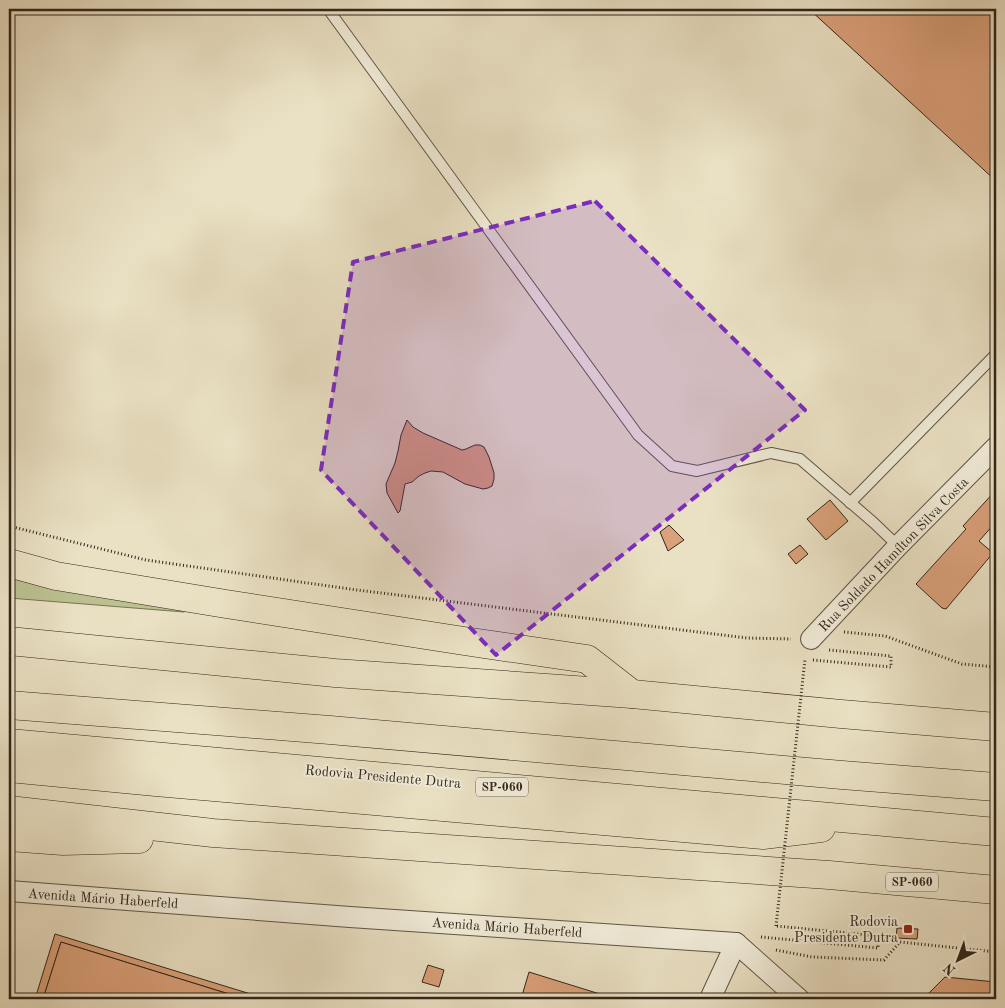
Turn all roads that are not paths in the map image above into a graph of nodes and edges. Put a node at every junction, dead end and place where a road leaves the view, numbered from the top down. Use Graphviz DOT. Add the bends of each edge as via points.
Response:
graph roads {
  1 [pos="328,9"];
  2 [pos="996,354"];
  3 [pos="996,447"];
  4 [pos="850,503"];
  5 [pos="898,546"];
  6 [pos="9,563"];
  7 [pos="9,641"];
  8 [pos="818,644"];
  9 [pos="632,694"];
  10 [pos="9,705"];
  11 [pos="996,727"];
  12 [pos="9,743"];
  13 [pos="9,768"];
  14 [pos="996,787"];
  15 [pos="9,810"];
  16 [pos="878,821"];
  17 [pos="996,832"];
  18 [pos="212,833"];
  19 [pos="9,837"];
  20 [pos="996,890"];
  21 [pos="9,891"];
  22 [pos="746,940"];
  23 [pos="710,999"];
  24 [pos="799,999"];
  1 -- 4 [label="lane" via="638,435 672,466 697,471 771,453 800,459"];
  2 -- 4 [label="lane"];
  3 -- 5 [label="street, Rua Soldado Hamílton Silva Costa"];
  4 -- 5 [label="lane"];
  5 -- 8 [label="street, Rua Soldado Hamílton Silva Costa"];
  6 -- 9 [label="highway" via="56,576 587,659"];
  7 -- 9 [label="highway" via="335,673"];
  9 -- 11 [label="highway"];
  10 -- 14 [label="highway"];
  12 -- 16 [label="highway, Rodovia Presidente Dutra / SP-060"];
  13 -- 16 [label="highway" via="763,835"];
  15 -- 18 [label="highway, SP-060"];
  16 -- 17 [label="highway, Rodovia Presidente Dutra / SP-060"];
  18 -- 19 [label="highway" via="131,840"];
  18 -- 20 [label="highway, SP-060" via="828,875"];
  21 -- 22 [label="street, Avenida Mário Haberfeld" via="350,917"];
  22 -- 23 [label="street"];
  22 -- 24 [label="street"];
}
